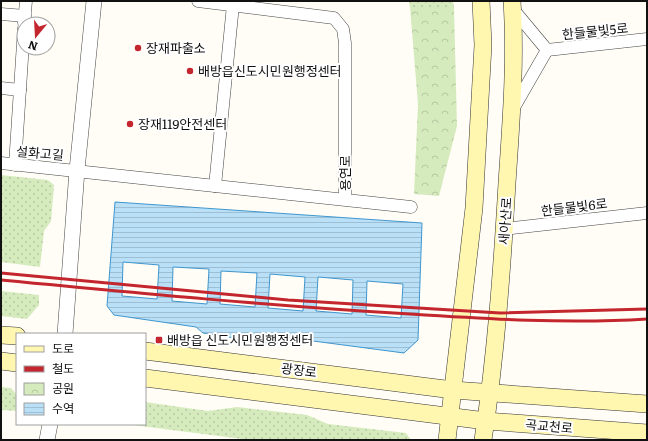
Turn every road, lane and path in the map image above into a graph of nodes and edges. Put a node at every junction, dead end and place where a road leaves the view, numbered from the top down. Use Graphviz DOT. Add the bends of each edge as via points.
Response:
graph roads {
  1 [pos="26,1"];
  2 [pos="94,1"];
  3 [pos="198,1"];
  4 [pos="481,1"];
  5 [pos="512,4"];
  6 [pos="233,5"];
  7 [pos="1,14"];
  8 [pos="25,16"];
  9 [pos="16,20"];
  10 [pos="647,39"];
  11 [pos="547,50"];
  12 [pos="22,56"];
  13 [pos="1,88"];
  14 [pos="20,90"];
  15 [pos="512,111"];
  16 [pos="1,163"];
  17 [pos="15,165"];
  18 [pos="77,170"];
  19 [pos="215,186"];
  20 [pos="346,199"];
  21 [pos="411,207"];
  22 [pos="647,212"];
  23 [pos="504,229"];
  24 [pos="65,333"];
  25 [pos="1,335"];
  26 [pos="16,336"];
  27 [pos="146,351"];
  28 [pos="1,361"];
  29 [pos="16,363"];
  30 [pos="146,378"];
  31 [pos="453,390"];
  32 [pos="490,393"];
  33 [pos="647,404"];
  34 [pos="450,416"];
  35 [pos="486,421"];
  36 [pos="50,425"];
  37 [pos="647,433"];
  38 [pos="47,440"];
  39 [pos="447,440"];
  40 [pos="482,440"];
  1 -- 8 [label="street"];
  2 -- 18 [label="street"];
  3 -- 6 [label="street, 용연로"];
  4 -- 31 [label="main road" via="483,45 474,208"];
  5 -- 11 [label="street"];
  5 -- 15 [label="main road, 새아산로"];
  6 -- 19 [label="street"];
  6 -- 20 [label="street, 용연로" via="334,18 343,29"];
  7 -- 9 [label="street"];
  10 -- 11 [label="street, 한들물빛5로"];
  11 -- 15 [label="street"];
  12 -- 14 [label="street"];
  13 -- 14 [label="street"];
  14 -- 17 [label="street"];
  15 -- 23 [label="main road, 새아산로"];
  16 -- 17 [label="street, 설화고길"];
  17 -- 18 [label="street, 설화고길"];
  18 -- 19 [label="street, 용연로"];
  18 -- 24 [label="street"];
  19 -- 20 [label="street, 용연로"];
  20 -- 21 [label="street"];
  22 -- 23 [label="street, 한들물빛6로"];
  23 -- 32 [label="main road, 새아산로"];
  25 -- 26 [label="main road"];
  27 -- 31 [label="main road, 광장로"];
  28 -- 29 [label="main road"];
  30 -- 34 [label="main road, 광장로"];
  31 -- 32 [label="main road"];
  31 -- 34 [label="main road"];
  32 -- 33 [label="main road"];
  32 -- 35 [label="main road, 새아산로"];
  34 -- 35 [label="main road, 곡교천로"];
  34 -- 39 [label="main road"];
  35 -- 37 [label="main road, 곡교천로"];
  35 -- 40 [label="main road, 새아산로"];
  36 -- 38 [label="street"];
}
